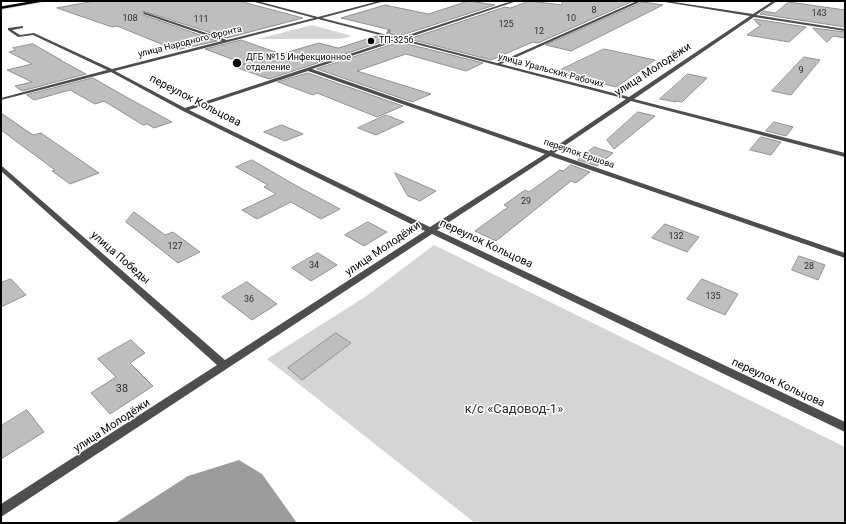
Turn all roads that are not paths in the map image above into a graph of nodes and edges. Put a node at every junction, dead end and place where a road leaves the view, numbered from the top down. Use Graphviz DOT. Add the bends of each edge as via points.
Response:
graph roads {
  1 [pos="23,1"];
  2 [pos="44,1"];
  3 [pos="253,1"];
  4 [pos="383,1"];
  5 [pos="515,1"];
  6 [pos="640,1"];
  7 [pos="661,1"];
  8 [pos="775,1"];
  9 [pos="1,5"];
  10 [pos="1,8"];
  11 [pos="145,13"];
  12 [pos="752,16"];
  13 [pos="317,18"];
  14 [pos="22,27"];
  15 [pos="845,30"];
  16 [pos="400,39"];
  17 [pos="227,41"];
  18 [pos="496,65"];
  19 [pos="308,69"];
  20 [pos="112,70"];
  21 [pos="1,98"];
  22 [pos="627,100"];
  23 [pos="185,110"];
  24 [pos="550,153"];
  25 [pos="845,156"];
  26 [pos="1,168"];
  27 [pos="430,230"];
  28 [pos="845,256"];
  29 [pos="224,365"];
  30 [pos="845,427"];
  31 [pos="1,512"];
  1 -- 9 [label="main road"];
  2 -- 10 [label="main road"];
  3 -- 13 [label="street, улица Уральских Рабочих"];
  4 -- 13 [label="street, улица Народного Фронта"];
  5 -- 16 [label="street"];
  6 -- 18 [label="street"];
  7 -- 12 [label="street"];
  8 -- 12 [label="street, улица Молодёжи"];
  11 -- 17 [label="street"];
  12 -- 15 [label="street"];
  12 -- 22 [label="street, улица Молодёжи"];
  13 -- 16 [label="street, улица Уральских Рабочих"];
  13 -- 17 [label="street, улица Народного Фронта"];
  14 -- 20 [label="street, переулок Кольцова" via="9,30 20,36 33,34"];
  16 -- 18 [label="street, улица Уральских Рабочих"];
  16 -- 19 [label="street"];
  17 -- 20 [label="street, улица Народного Фронта"];
  18 -- 22 [label="street, улица Уральских Рабочих"];
  19 -- 23 [label="street"];
  19 -- 24 [label="street, переулок Ершова"];
  20 -- 21 [label="street, улица Народного Фронта"];
  20 -- 23 [label="street, переулок Кольцова"];
  22 -- 24 [label="street, улица Молодёжи"];
  22 -- 25 [label="street, улица Уральских Рабочих"];
  23 -- 27 [label="street, переулок Кольцова"];
  24 -- 27 [label="street, улица Молодёжи"];
  24 -- 28 [label="street, переулок Ершова"];
  26 -- 29 [label="street, улица Победы"];
  27 -- 29 [label="street, улица Молодёжи"];
  27 -- 30 [label="street, переулок Кольцова"];
  29 -- 31 [label="street, улица Молодёжи"];
}
